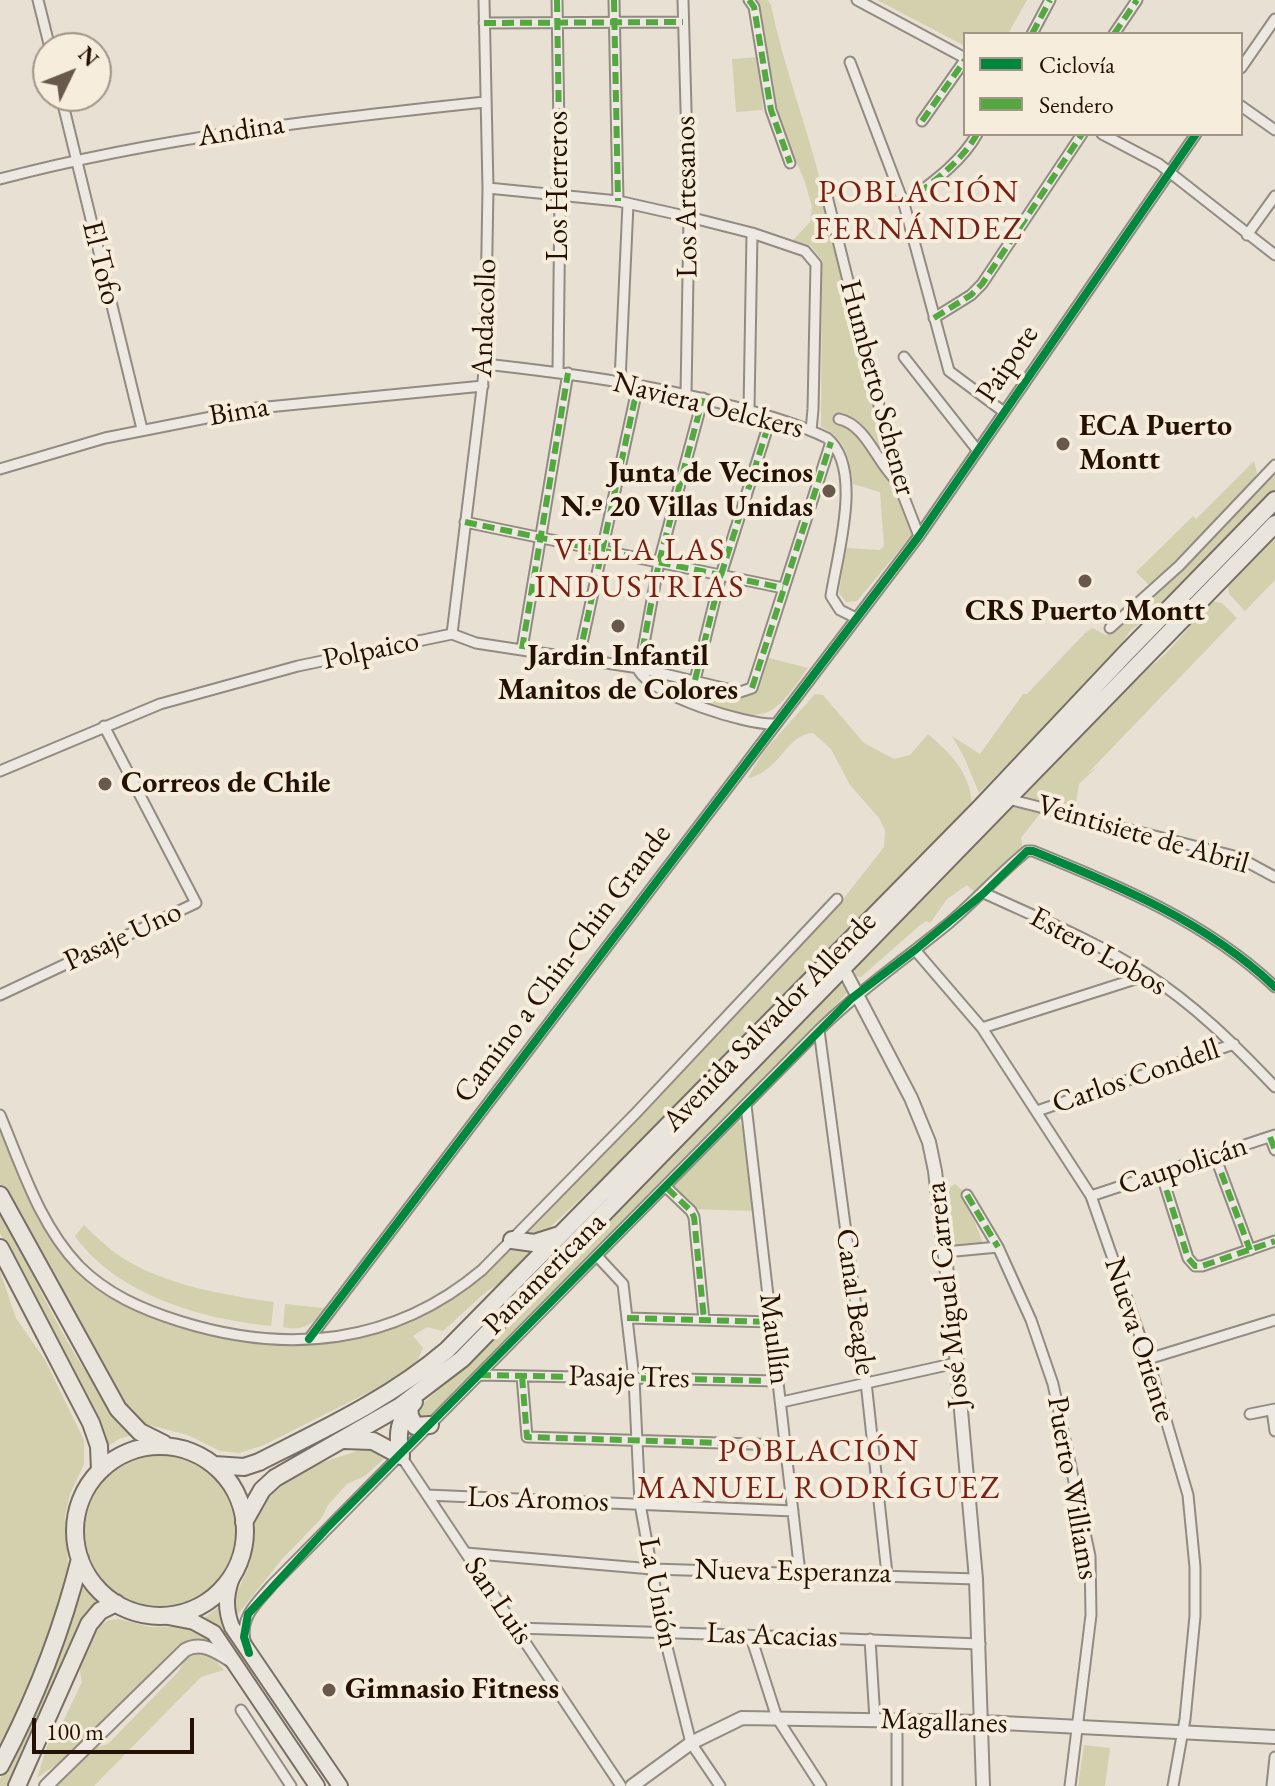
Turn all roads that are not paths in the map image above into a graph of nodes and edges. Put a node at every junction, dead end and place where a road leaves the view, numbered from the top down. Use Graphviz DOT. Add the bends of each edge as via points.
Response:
graph roads {
  1 [pos="38,0"];
  2 [pos="484,0"];
  3 [pos="557,0"];
  4 [pos="614,0"];
  5 [pos="683,0"];
  6 [pos="749,0"];
  7 [pos="857,0"];
  8 [pos="1050,0"];
  9 [pos="1137,0"];
  10 [pos="1275,19"];
  11 [pos="557,22"];
  12 [pos="615,22"];
  13 [pos="683,22"];
  14 [pos="484,23"];
  15 [pos="46,32"];
  16 [pos="1033,32"];
  17 [pos="1115,32"];
  18 [pos="963,58"];
  19 [pos="850,62"];
  20 [pos="963,62"];
  21 [pos="1243,65"];
  22 [pos="485,102"];
  23 [pos="1243,107"];
  24 [pos="65,112"];
  25 [pos="922,121"];
  26 [pos="1275,130"];
  27 [pos="976,136"];
  28 [pos="1081,136"];
  29 [pos="1106,136"];
  30 [pos="1195,136"];
  31 [pos="76,160"];
  32 [pos="790,163"];
  33 [pos="1169,174"];
  34 [pos="0,179"];
  35 [pos="488,188"];
  36 [pos="826,192"];
  37 [pos="560,195"];
  38 [pos="1275,196"];
  39 [pos="623,203"];
  40 [pos="904,204"];
  41 [pos="689,217"];
  42 [pos="752,233"];
  43 [pos="1247,235"];
  44 [pos="1275,255"];
  45 [pos="934,318"];
  46 [pos="904,357"];
  47 [pos="485,364"];
  48 [pos="563,372"];
  49 [pos="620,381"];
  50 [pos="638,385"];
  51 [pos="483,386"];
  52 [pos="686,394"];
  53 [pos="703,398"];
  54 [pos="749,410"];
  55 [pos="1004,412"];
  56 [pos="771,417"];
  57 [pos="839,419"];
  58 [pos="142,429"];
  59 [pos="811,431"];
  60 [pos="831,442"];
  61 [pos="978,451"];
  62 [pos="1275,465"];
  63 [pos="0,469"];
  64 [pos="898,482"];
  65 [pos="1275,500"];
  66 [pos="465,522"];
  67 [pos="1275,524"];
  68 [pos="919,536"];
  69 [pos="541,537"];
  70 [pos="602,550"];
  71 [pos="659,562"];
  72 [pos="721,575"];
  73 [pos="783,588"];
  74 [pos="856,618"];
  75 [pos="1110,628"];
  76 [pos="452,634"];
  77 [pos="522,649"];
  78 [pos="579,657"];
  79 [pos="639,668"];
  80 [pos="695,680"];
  81 [pos="774,724"];
  82 [pos="104,726"];
  83 [pos="0,771"];
  84 [pos="1008,799"];
  85 [pos="1275,877"];
  86 [pos="984,893"];
  87 [pos="837,899"];
  88 [pos="915,950"];
  89 [pos="843,968"];
  90 [pos="1148,975"];
  91 [pos="1275,987"];
  92 [pos="857,994"];
  93 [pos="0,995"];
  94 [pos="982,1028"];
  95 [pos="819,1030"];
  96 [pos="1234,1044"];
  97 [pos="1275,1087"];
  98 [pos="746,1105"];
  99 [pos="1037,1111"];
  100 [pos="0,1115"];
  101 [pos="1273,1136"];
  102 [pos="1275,1150"];
  103 [pos="1215,1156"];
  104 [pos="1161,1173"];
  105 [pos="667,1188"];
  106 [pos="0,1195"];
  107 [pos="967,1195"];
  108 [pos="1091,1196"];
  109 [pos="564,1233"];
  110 [pos="512,1240"];
  111 [pos="1275,1241"];
  112 [pos="998,1247"];
  113 [pos="0,1248"];
  114 [pos="1250,1250"];
  115 [pos="945,1252"];
  116 [pos="597,1256"];
  117 [pos="627,1318"];
  118 [pos="704,1320"];
  119 [pos="1275,1320"];
  120 [pos="772,1322"];
  121 [pos="309,1339"];
  122 [pos="1148,1359"];
  123 [pos="956,1363"];
  124 [pos="479,1375"];
  125 [pos="522,1376"];
  126 [pos="634,1379"];
  127 [pos="779,1381"];
  128 [pos="866,1382"];
  129 [pos="431,1385"];
  130 [pos="782,1402"];
  131 [pos="409,1407"];
  132 [pos="1274,1409"];
  133 [pos="1250,1414"];
  134 [pos="430,1425"];
  135 [pos="1275,1431"];
  136 [pos="343,1440"];
  137 [pos="638,1440"];
  138 [pos="785,1445"];
  139 [pos="174,1447"];
  140 [pos="401,1456"];
  141 [pos="214,1465"];
  142 [pos="100,1471"];
  143 [pos="427,1495"];
  144 [pos="640,1504"];
  145 [pos="793,1511"];
  146 [pos="244,1522"];
  147 [pos="466,1553"];
  148 [pos="80,1559"];
  149 [pos="652,1569"];
  150 [pos="235,1571"];
  151 [pos="800,1573"];
  152 [pos="887,1574"];
  153 [pos="976,1579"];
  154 [pos="116,1603"];
  155 [pos="163,1616"];
  156 [pos="516,1628"];
  157 [pos="663,1631"];
  158 [pos="751,1637"];
  159 [pos="870,1639"];
  160 [pos="980,1644"];
  161 [pos="249,1653"];
  162 [pos="236,1664"];
  163 [pos="241,1710"];
  164 [pos="777,1718"];
  165 [pos="875,1720"];
  166 [pos="897,1720"];
  167 [pos="983,1722"];
  168 [pos="1077,1728"];
  169 [pos="1182,1734"];
  170 [pos="1275,1737"];
  171 [pos="691,1743"];
  172 [pos="1275,1757"];
  173 [pos="0,1766"];
  174 [pos="328,1781"];
  175 [pos="17,1786"];
  176 [pos="46,1786"];
  177 [pos="291,1786"];
  178 [pos="621,1786"];
  179 [pos="632,1786"];
  180 [pos="720,1786"];
  181 [pos="821,1786"];
  182 [pos="897,1786"];
  183 [pos="983,1786"];
  184 [pos="1070,1786"];
  185 [pos="1173,1786"];
  186 [pos="1272,1786"];
  1 -- 15 [label="street"];
  2 -- 14 [label="street, Andacollo"];
  3 -- 11 [label="street, Los Herreros"];
  4 -- 12 [label="street"];
  5 -- 13 [label="street, Los Artesanos"];
  6 -- 32 [label="street" via="771,110"];
  7 -- 18 [label="street"];
  8 -- 16 [label="street"];
  9 -- 17 [label="street"];
  10 -- 21 [label="street"];
  11 -- 12 [label="street"];
  11 -- 14 [label="street"];
  11 -- 37 [label="street, Los Herreros"];
  12 -- 13 [label="street"];
  12 -- 39 [label="street"];
  13 -- 41 [label="street, Los Artesanos"];
  14 -- 22 [label="street, Andacollo"];
  19 -- 40 [label="street"];
  20 -- 25 [label="street"];
  22 -- 31 [label="street, Andina" via="277,125"];
  22 -- 35 [label="street, Andacollo"];
  23 -- 26 [label="street"];
  24 -- 31 [label="street, El Tofo"];
  27 -- 40 [label="street" via="948,168"];
  28 -- 45 [label="street" via="982,284"];
  29 -- 33 [label="street"];
  30 -- 33 [label="street, Paipote"];
  31 -- 34 [label="street, Andina"];
  31 -- 58 [label="street, El Tofo"];
  33 -- 43 [label="street"];
  33 -- 55 [label="street, Paipote"];
  35 -- 37 [label="street"];
  35 -- 47 [label="street, Andacollo"];
  36 -- 64 [label="street, Humberto Schener"];
  37 -- 39 [label="street"];
  37 -- 48 [label="street, Los Herreros"];
  38 -- 43 [label="street"];
  39 -- 41 [label="street"];
  39 -- 49 [label="street"];
  40 -- 45 [label="street"];
  41 -- 42 [label="street"];
  41 -- 52 [label="street, Los Artesanos"];
  42 -- 54 [label="street"];
  42 -- 59 [label="street" via="805,251 816,264"];
  43 -- 44 [label="street"];
  45 -- 55 [label="street" via="949,371"];
  46 -- 61 [label="street"];
  47 -- 48 [label="street, Naviera Oelckers"];
  47 -- 51 [label="street, Andacollo"];
  48 -- 49 [label="street, Naviera Oelckers"];
  48 -- 69 [label="street, Los Herreros"];
  49 -- 50 [label="street, Naviera Oelckers"];
  50 -- 52 [label="street, Naviera Oelckers"];
  50 -- 70 [label="street"];
  51 -- 58 [label="street, Bima" via="304,401"];
  51 -- 66 [label="street, Andacollo"];
  52 -- 53 [label="street, Naviera Oelckers"];
  53 -- 54 [label="street, Naviera Oelckers"];
  53 -- 71 [label="street"];
  54 -- 56 [label="street, Naviera Oelckers"];
  55 -- 61 [label="street, Paipote"];
  56 -- 59 [label="street, Naviera Oelckers"];
  56 -- 72 [label="street"];
  57 -- 64 [label="street" via="854,425"];
  58 -- 63 [label="street, Bima"];
  59 -- 60 [label="street, Naviera Oelckers"];
  60 -- 73 [label="street"];
  60 -- 74 [label="street, Naviera Oelckers" via="843,460 846,504 831,596 840,610"];
  61 -- 68 [label="street, Paipote"];
  62 -- 75 [label="street" via="1179,566"];
  64 -- 68 [label="street, Humberto Schener"];
  65 -- 109 [label="highway, Avenida Salvador Allende"];
  66 -- 69 [label="street"];
  66 -- 76 [label="street, Andacollo"];
  67 -- 84 [label="highway, Avenida Salvador Allende"];
  68 -- 74 [label="street, Paipote"];
  69 -- 70 [label="street"];
  69 -- 77 [label="street, Los Herreros"];
  70 -- 71 [label="street"];
  70 -- 78 [label="street"];
  71 -- 72 [label="street"];
  71 -- 79 [label="street"];
  72 -- 73 [label="street"];
  72 -- 80 [label="street"];
  73 -- 80 [label="street, Polpaico" via="752,688 740,692"];
  74 -- 81 [label="street, Camino a Chin-Chin Grande"];
  76 -- 77 [label="street, Polpaico"];
  76 -- 82 [label="street, Polpaico" via="283,670 160,704"];
  77 -- 78 [label="street, Polpaico"];
  78 -- 79 [label="street, Polpaico"];
  79 -- 80 [label="street, Polpaico"];
  79 -- 81 [label="street" via="662,690 698,705 749,722"];
  81 -- 121 [label="street, Camino a Chin-Chin Grande"];
  82 -- 83 [label="street, Polpaico"];
  82 -- 93 [label="street, Pasaje Uno" via="196,903"];
  84 -- 85 [label="street, Veintisiete de Abril" via="1238,857"];
  84 -- 89 [label="highway, Avenida Salvador Allende"];
  86 -- 88 [label="street, Panamericana"];
  86 -- 90 [label="street, Estero Lobos"];
  86 -- 91 [label="street, Panamericana" via="1021,856 1033,851 1175,915"];
  87 -- 110 [label="street, Panamericana"];
  88 -- 92 [label="street, Panamericana"];
  88 -- 94 [label="street, Nueva Oriente"];
  89 -- 92 [label="street, José Miguel Carrera"];
  89 -- 129 [label="highway, Avenida Salvador Allende"];
  90 -- 94 [label="street"];
  90 -- 96 [label="street, Estero Lobos"];
  92 -- 95 [label="street, Panamericana"];
  92 -- 115 [label="street, José Miguel Carrera" via="929,1142"];
  94 -- 99 [label="street, Nueva Oriente"];
  95 -- 98 [label="street, Panamericana"];
  95 -- 128 [label="street, Canal Beagle"];
  96 -- 97 [label="street, Estero Lobos"];
  96 -- 99 [label="street, Carlos Condell"];
  98 -- 105 [label="street, Panamericana"];
  98 -- 120 [label="street, Maullín"];
  99 -- 108 [label="street, Nueva Oriente"];
  100 -- 121 [label="street, Panamericana" via="52,1232 78,1265 109,1291 139,1307 214,1331 248,1338"];
  101 -- 102 [label="street"];
  101 -- 103 [label="street, Caupolicán"];
  103 -- 104 [label="street, Caupolicán"];
  103 -- 114 [label="street"];
  104 -- 108 [label="street, Caupolicán"];
  104 -- 114 [label="street" via="1195,1266"];
  105 -- 116 [label="street, Panamericana"];
  105 -- 118 [label="street" via="694,1217"];
  106 -- 139 [label="highway" via="118,1409 140,1432"];
  107 -- 112 [label="street, Puerto Williams"];
  108 -- 122 [label="street, Nueva Oriente"];
  109 -- 110 [label="highway" via="542,1242"];
  109 -- 141 [label="highway, Avenida Salvador Allende" via="473,1325 407,1381 259,1462"];
  110 -- 121 [label="street, Panamericana" via="463,1285 417,1313 367,1330"];
  111 -- 114 [label="street"];
  112 -- 115 [label="street"];
  112 -- 168 [label="street, Puerto Williams" via="1045,1357 1088,1544 1091,1615"];
  113 -- 142 [label="highway" via="91,1423"];
  115 -- 123 [label="street, José Miguel Carrera"];
  116 -- 117 [label="street, La Unión" via="623,1284"];
  116 -- 124 [label="street, Panamericana"];
  117 -- 118 [label="street"];
  117 -- 126 [label="street, La Unión"];
  118 -- 120 [label="street"];
  119 -- 122 [label="street"];
  120 -- 127 [label="street, Maullín"];
  122 -- 169 [label="street, Nueva Oriente" via="1188,1495 1195,1567"];
  123 -- 128 [label="street"];
  123 -- 153 [label="street, José Miguel Carrera"];
  124 -- 125 [label="street, Pasaje Tres"];
  124 -- 134 [label="street, Panamericana"];
  125 -- 126 [label="street, Pasaje Tres"];
  125 -- 137 [label="street" via="526,1437"];
  126 -- 127 [label="street, Pasaje Tres"];
  126 -- 137 [label="street, La Unión"];
  127 -- 130 [label="street, Maullín"];
  128 -- 130 [label="street"];
  128 -- 152 [label="street, Canal Beagle"];
  129 -- 131 [label="highway"];
  129 -- 136 [label="highway, Avenida Salvador Allende"];
  130 -- 138 [label="street, Maullín"];
  131 -- 134 [label="highway" via="415,1426"];
  131 -- 140 [label="highway" via="399,1428"];
  132 -- 133 [label="street"];
  132 -- 135 [label="street"];
  134 -- 140 [label="street, Panamericana"];
  136 -- 140 [label="highway" via="373,1441"];
  136 -- 146 [label="highway, Avenida Salvador Allende" via="267,1484"];
  137 -- 138 [label="street"];
  137 -- 144 [label="street, La Unión"];
  138 -- 145 [label="street, Maullín"];
  139 -- 141 [label="highway"];
  139 -- 142 [label="highway" via="134,1450"];
  140 -- 143 [label="street, San Luis"];
  140 -- 161 [label="street, Panamericana" via="248,1614 244,1637"];
  141 -- 146 [label="highway" via="235,1491"];
  142 -- 148 [label="highway" via="77,1512"];
  143 -- 144 [label="street, Los Aromos"];
  143 -- 147 [label="street, San Luis"];
  144 -- 145 [label="street, Los Aromos"];
  144 -- 149 [label="street, La Unión"];
  145 -- 151 [label="street, Maullín"];
  146 -- 150 [label="highway"];
  147 -- 149 [label="street, Nueva Esperanza"];
  147 -- 156 [label="street, San Luis"];
  148 -- 154 [label="highway"];
  148 -- 173 [label="highway" via="35,1692"];
  149 -- 151 [label="street, Nueva Esperanza"];
  149 -- 157 [label="street, La Unión"];
  150 -- 155 [label="highway" via="205,1604"];
  150 -- 161 [label="main road" via="226,1606"];
  151 -- 152 [label="street, Nueva Esperanza"];
  152 -- 153 [label="street, Nueva Esperanza"];
  153 -- 160 [label="street, José Miguel Carrera"];
  154 -- 155 [label="highway"];
  154 -- 175 [label="highway" via="89,1624"];
  155 -- 162 [label="main road" via="209,1629"];
  156 -- 157 [label="street, Las Acacias"];
  156 -- 178 [label="street, San Luis"];
  157 -- 158 [label="street, Las Acacias"];
  157 -- 171 [label="street, La Unión"];
  158 -- 159 [label="street, Las Acacias"];
  158 -- 164 [label="street"];
  159 -- 160 [label="street, Las Acacias"];
  159 -- 165 [label="street"];
  160 -- 167 [label="street, José Miguel Carrera"];
  161 -- 174 [label="main road"];
  162 -- 174 [label="main road" via="304,1766"];
  162 -- 176 [label="street" via="204,1646 190,1646"];
  163 -- 177 [label="street"];
  164 -- 165 [label="street, Magallanes"];
  164 -- 171 [label="street, Magallanes" via="742,1718"];
  164 -- 181 [label="street"];
  165 -- 166 [label="street, Magallanes"];
  166 -- 167 [label="street, Magallanes"];
  166 -- 182 [label="street"];
  167 -- 168 [label="street, Magallanes"];
  167 -- 183 [label="street, José Miguel Carrera"];
  168 -- 169 [label="street, Magallanes"];
  168 -- 184 [label="street, Puerto Williams"];
  169 -- 170 [label="street, Magallanes"];
  169 -- 185 [label="street, Nueva Oriente"];
  171 -- 179 [label="street, Magallanes"];
  171 -- 180 [label="street, La Unión"];
  172 -- 186 [label="street"];
}
